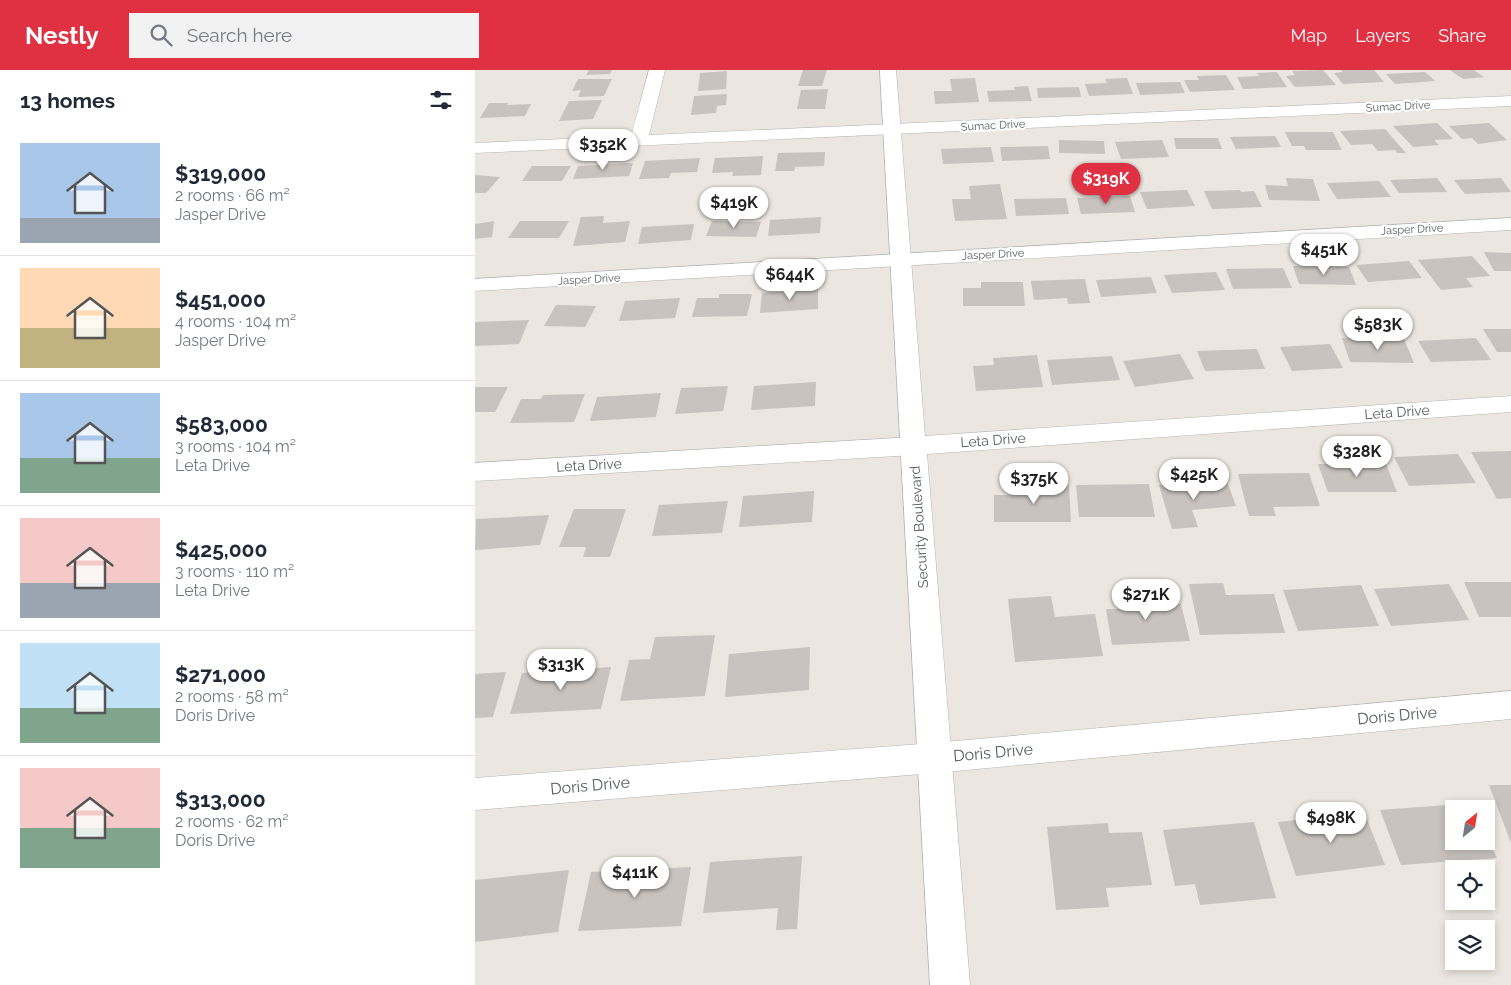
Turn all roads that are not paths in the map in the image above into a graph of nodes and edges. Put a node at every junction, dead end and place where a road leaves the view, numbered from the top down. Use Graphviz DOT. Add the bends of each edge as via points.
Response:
graph roads {
  1 [pos="657,70"];
  2 [pos="888,70"];
  3 [pos="1511,101"];
  4 [pos="892,130"];
  5 [pos="639,140"];
  6 [pos="475,148"];
  7 [pos="1511,224"];
  8 [pos="901,260"];
  9 [pos="475,285"];
  10 [pos="1511,404"];
  11 [pos="913,446"];
  12 [pos="475,472"];
  13 [pos="1511,704"];
  14 [pos="934,758"];
  15 [pos="475,794"];
  16 [pos="950,985"];
  1 -- 5 [label="street"];
  2 -- 4 [label="street, Security Boulevard"];
  3 -- 4 [label="street, Sumac Drive"];
  4 -- 5 [label="street, Sumac Drive"];
  4 -- 8 [label="street, Security Boulevard"];
  5 -- 6 [label="street, Sumac Drive"];
  7 -- 8 [label="street, Jasper Drive"];
  8 -- 9 [label="street, Jasper Drive"];
  8 -- 11 [label="street, Security Boulevard"];
  10 -- 11 [label="street, Leta Drive"];
  11 -- 12 [label="street, Leta Drive"];
  11 -- 14 [label="street, Security Boulevard"];
  13 -- 14 [label="street, Doris Drive"];
  14 -- 15 [label="street, Doris Drive"];
  14 -- 16 [label="street, Security Boulevard"];
}
